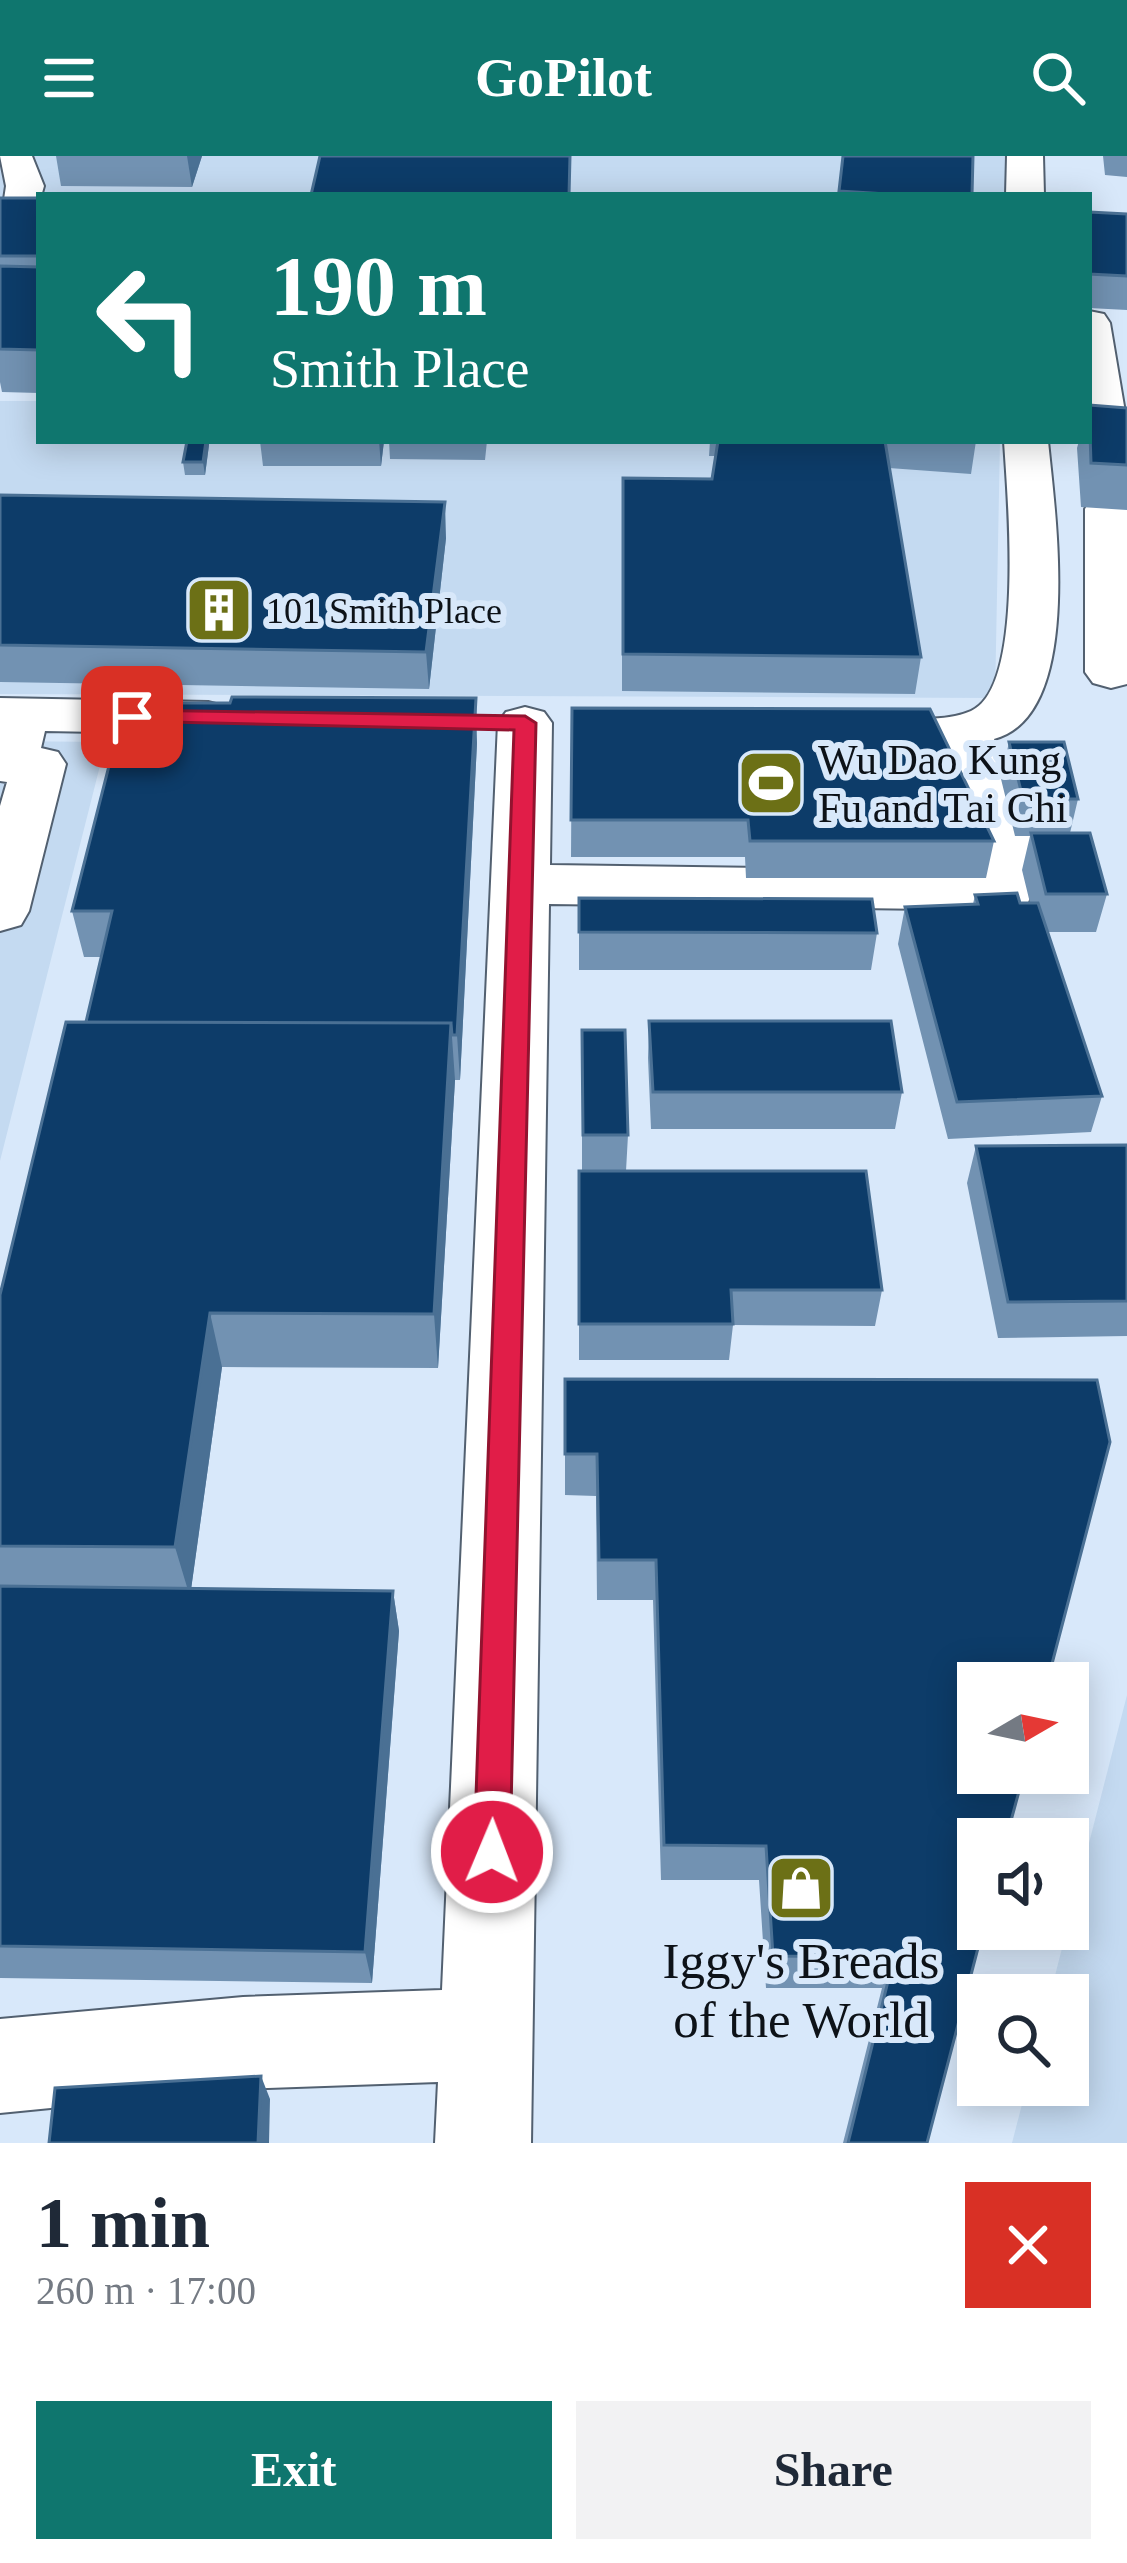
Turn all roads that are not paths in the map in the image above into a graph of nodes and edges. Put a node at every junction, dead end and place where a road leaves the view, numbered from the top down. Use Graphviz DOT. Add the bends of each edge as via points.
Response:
graph roads {
  1 [pos="1025,156"];
  2 [pos="1025,192"];
  3 [pos="1092,323"];
  4 [pos="1127,326"];
  5 [pos="1092,327"];
  6 [pos="1112,372"];
  7 [pos="1027,444"];
  8 [pos="1109,451"];
  9 [pos="1108,509"];
  10 [pos="1023,668"];
  11 [pos="1119,672"];
  12 [pos="12,715"];
  13 [pos="267,719"];
  14 [pos="528,724"];
  15 [pos="807,730"];
  16 [pos="964,730"];
  17 [pos="517,884"];
  18 [pos="0,911"];
  19 [pos="487,2036"];
  20 [pos="0,2066"];
  21 [pos="483,2143"];
  1 -- 2 [label="street"];
  3 -- 4 [label="street"];
  5 -- 6 [label="street"];
  6 -- 8 [label="street"];
  7 -- 10 [label="street" via="1035,570"];
  9 -- 11 [label="street"];
  10 -- 11 [label="street"];
  10 -- 16 [label="street" via="1007,710"];
  12 -- 13 [label="street"];
  12 -- 18 [label="street" via="9,766 39,764"];
  14 -- 17 [label="street"];
  15 -- 16 [label="street"];
  16 -- 17 [label="street" via="989,810 1016,856 1006,891"];
  17 -- 19 [label="street"];
  19 -- 20 [label="street"];
  19 -- 21 [label="street"];
}
